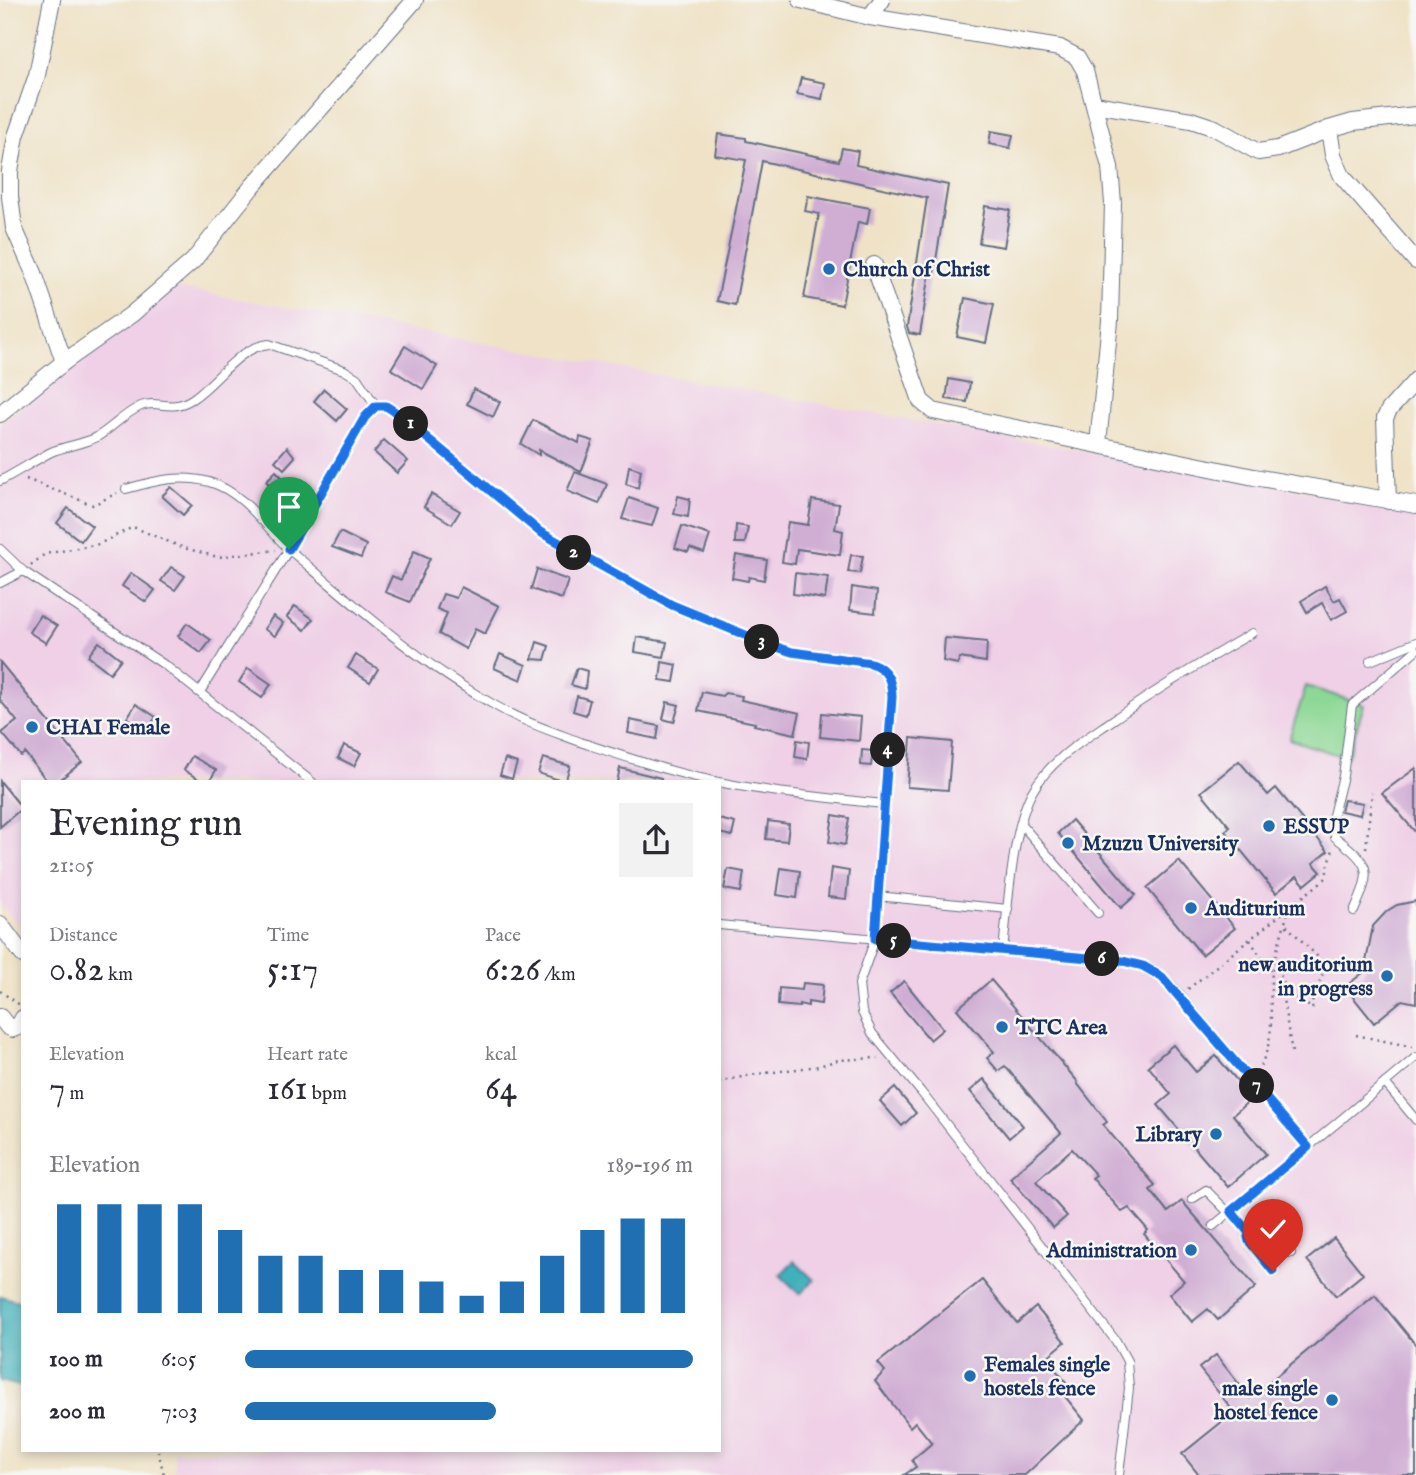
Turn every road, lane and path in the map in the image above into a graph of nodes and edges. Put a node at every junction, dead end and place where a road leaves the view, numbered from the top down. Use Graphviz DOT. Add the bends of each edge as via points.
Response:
graph roads {
  1 [pos="52,0"];
  2 [pos="415,0"];
  3 [pos="801,0"];
  4 [pos="882,0"];
  5 [pos="870,17"];
  6 [pos="1094,104"];
  7 [pos="1416,115"];
  8 [pos="1329,129"];
  9 [pos="1416,261"];
  10 [pos="874,265"];
  11 [pos="64,362"];
  12 [pos="1416,380"];
  13 [pos="376,406"];
  14 [pos="0,414"];
  15 [pos="1098,444"];
  16 [pos="14,474"];
  17 [pos="0,481"];
  18 [pos="126,489"];
  19 [pos="1388,501"];
  20 [pos="1416,505"];
  21 [pos="0,549"];
  22 [pos="289,549"];
  23 [pos="23,571"];
  24 [pos="0,583"];
  25 [pos="1252,633"];
  26 [pos="1416,642"];
  27 [pos="1416,650"];
  28 [pos="1370,661"];
  29 [pos="200,692"];
  30 [pos="310,780"];
  31 [pos="712,780"];
  32 [pos="721,782"];
  33 [pos="1372,792"];
  34 [pos="883,804"];
  35 [pos="1020,824"];
  36 [pos="1335,837"];
  37 [pos="1365,865"];
  38 [pos="877,896"];
  39 [pos="1289,908"];
  40 [pos="1008,909"];
  41 [pos="1354,911"];
  42 [pos="1098,913"];
  43 [pos="0,924"];
  44 [pos="1285,924"];
  45 [pos="721,925"];
  46 [pos="875,939"];
  47 [pos="1250,939"];
  48 [pos="1003,950"];
  49 [pos="21,952"];
  50 [pos="1278,956"];
  51 [pos="1273,975"];
  52 [pos="1279,978"];
  53 [pos="0,991"];
  54 [pos="1180,996"];
  55 [pos="21,1005"];
  56 [pos="0,1017"];
  57 [pos="21,1022"];
  58 [pos="1356,1035"];
  59 [pos="1416,1047"];
  60 [pos="1292,1053"];
  61 [pos="892,1057"];
  62 [pos="1416,1057"];
  63 [pos="1252,1080"];
  64 [pos="721,1082"];
  65 [pos="1385,1083"];
  66 [pos="1416,1120"];
  67 [pos="1308,1147"];
  68 [pos="1192,1199"];
  69 [pos="1230,1212"];
  70 [pos="1213,1226"];
  71 [pos="1250,1234"];
  72 [pos="1291,1252"];
  73 [pos="1273,1271"];
  74 [pos="158,1452"];
  75 [pos="164,1475"];
  76 [pos="1119,1475"];
  1 -- 11 [label="street" via="37,75 16,136 10,197 14,228"];
  2 -- 11 [label="street" via="193,261 132,314"];
  3 -- 5 [label="street"];
  4 -- 5 [label="street"];
  5 -- 6 [label="street" via="1060,48 1077,57"];
  6 -- 8 [label="street" via="1191,120 1258,152"];
  6 -- 15 [label="street" via="1110,167 1113,203 1110,321"];
  7 -- 8 [label="street"];
  8 -- 9 [label="street" via="1342,176"];
  10 -- 15 [label="street" via="922,401 933,411"];
  11 -- 14 [label="street"];
  12 -- 19 [label="street" via="1385,418"];
  13 -- 16 [label="lane" via="357,378 344,370 269,344 258,345 181,405 147,404 100,435 51,453"];
  13 -- 22 [label="lane" via="365,417"];
  13 -- 34 [label="lane" via="397,413 540,532 672,605 792,652 881,667 892,684"];
  15 -- 19 [label="street"];
  16 -- 17 [label="lane"];
  16 -- 18 [label="path" via="93,505"];
  18 -- 22 [label="lane" via="162,479 211,482 237,496"];
  19 -- 20 [label="street"];
  21 -- 23 [label="lane"];
  22 -- 23 [label="path" via="218,557 134,527 99,544 45,554"];
  22 -- 29 [label="lane"];
  22 -- 31 [label="lane" via="386,633 497,707 624,757"];
  23 -- 24 [label="lane"];
  23 -- 29 [label="lane"];
  25 -- 35 [label="lane" via="1154,691 1072,748 1031,793"];
  26 -- 28 [label="lane"];
  27 -- 36 [label="lane" via="1352,705 1332,819"];
  29 -- 30 [label="lane"];
  32 -- 34 [label="lane"];
  33 -- 37 [label="path"];
  34 -- 38 [label="lane"];
  35 -- 40 [label="lane"];
  35 -- 42 [label="lane"];
  36 -- 37 [label="lane"];
  36 -- 39 [label="path" via="1325,879"];
  37 -- 41 [label="lane" via="1367,881"];
  38 -- 40 [label="lane"];
  38 -- 46 [label="lane"];
  39 -- 44 [label="path"];
  39 -- 47 [label="path"];
  40 -- 48 [label="lane"];
  43 -- 49 [label="street"];
  44 -- 50 [label="path"];
  44 -- 52 [label="path" via="1319,958 1322,974 1313,1009 1290,993"];
  45 -- 46 [label="lane"];
  46 -- 48 [label="lane"];
  46 -- 61 [label="lane" via="859,984 862,1012"];
  47 -- 51 [label="path"];
  47 -- 54 [label="path"];
  48 -- 54 [label="lane" via="1143,966"];
  50 -- 51 [label="path"];
  50 -- 52 [label="path"];
  51 -- 63 [label="path" via="1268,1054"];
  52 -- 60 [label="path"];
  53 -- 55 [label="path"];
  54 -- 63 [label="lane"];
  56 -- 57 [label="street" via="13,1029"];
  58 -- 59 [label="path"];
  61 -- 64 [label="path" via="838,1060"];
  61 -- 76 [label="lane" via="1116,1341 1127,1361 1129,1388"];
  62 -- 65 [label="lane"];
  63 -- 67 [label="lane"];
  65 -- 66 [label="lane"];
  65 -- 67 [label="lane"];
  67 -- 69 [label="lane"];
  68 -- 69 [label="lane" via="1206,1190"];
  69 -- 70 [label="lane"];
  69 -- 71 [label="lane"];
  71 -- 72 [label="lane" via="1265,1225"];
  71 -- 73 [label="lane" via="1249,1241"];
  74 -- 75 [label="path"];
}
